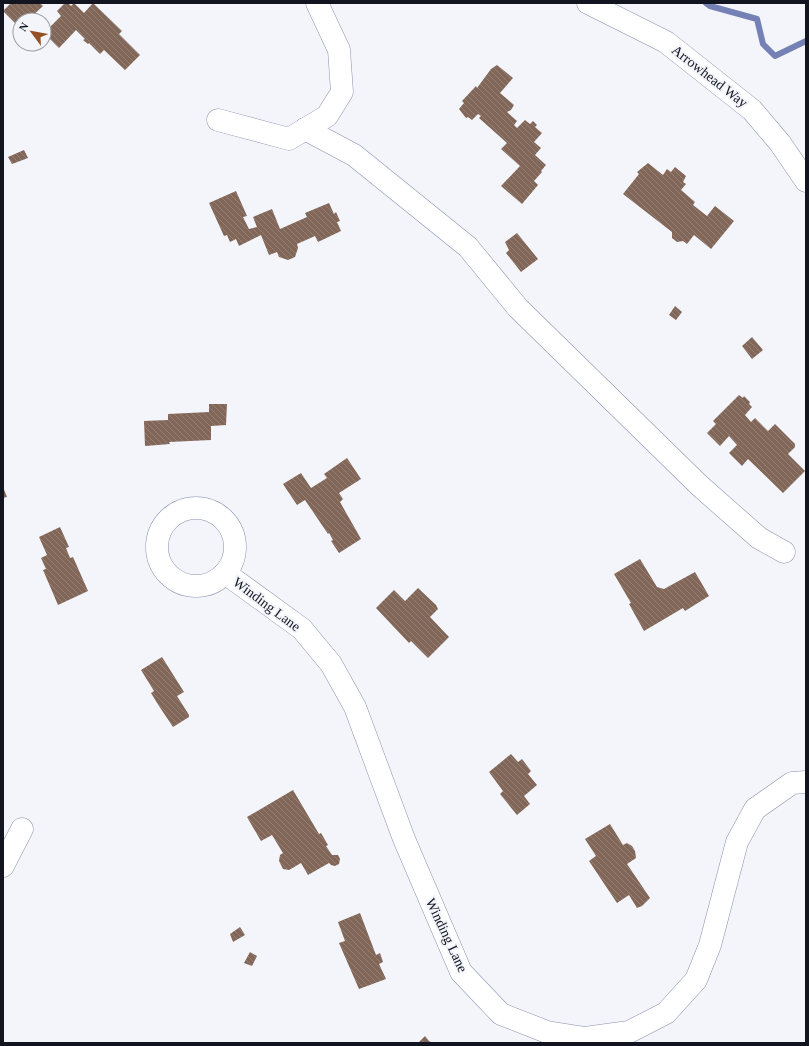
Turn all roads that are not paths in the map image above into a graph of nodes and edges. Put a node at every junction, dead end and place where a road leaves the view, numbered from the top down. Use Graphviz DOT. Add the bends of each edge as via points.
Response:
graph roads {
  1 [pos="317,3"];
  2 [pos="588,3"];
  3 [pos="218,120"];
  4 [pos="305,129"];
  5 [pos="806,181"];
  6 [pos="784,552"];
  7 [pos="225,573"];
  8 [pos="806,782"];
  9 [pos="22,829"];
  10 [pos="3,866"];
  1 -- 4 [label="street" via="340,50 342,92 327,116"];
  2 -- 5 [label="street, Arrowhead Way" via="666,42 752,110 780,143"];
  3 -- 4 [label="street" via="289,139"];
  4 -- 6 [label="street" via="354,155 468,247 518,308 700,486 754,535"];
  7 -- 8 [label="street, Winding Lane" via="302,628 331,664 355,707 404,839 461,972 501,1014 547,1032 585,1038 629,1032 666,1013 696,980 710,945 737,842 755,809 792,783"];
  9 -- 10 [label="street"];
}
